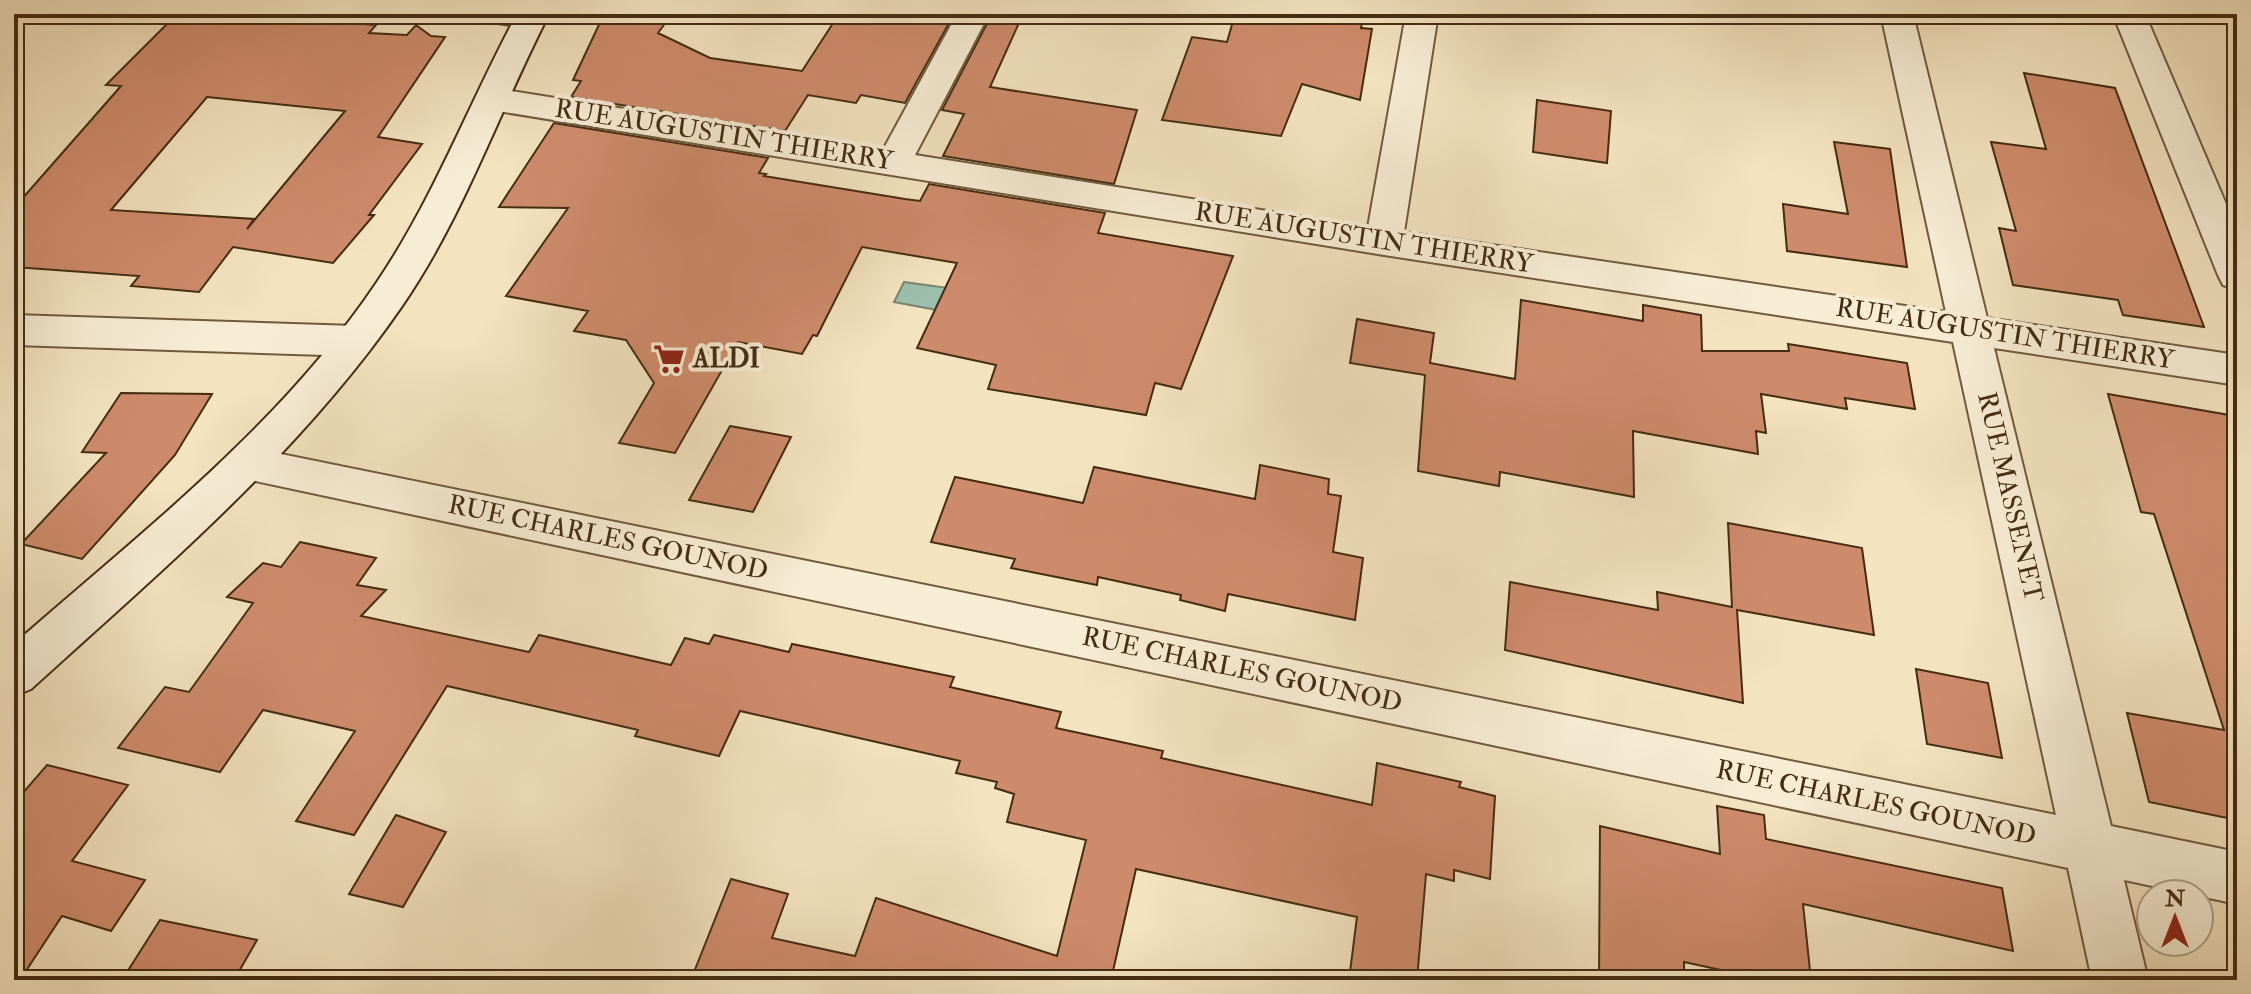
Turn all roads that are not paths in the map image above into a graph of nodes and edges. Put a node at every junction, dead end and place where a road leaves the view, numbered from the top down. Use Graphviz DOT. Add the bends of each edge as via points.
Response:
graph roads {
  1 [pos="973,14"];
  2 [pos="1422,14"];
  3 [pos="1897,14"];
  4 [pos="2129,14"];
  5 [pos="519,15"];
  6 [pos="492,99"];
  7 [pos="894,162"];
  8 [pos="1384,242"];
  9 [pos="2237,275"];
  10 [pos="1971,329"];
  11 [pos="14,330"];
  12 [pos="355,341"];
  13 [pos="2237,370"];
  14 [pos="247,464"];
  15 [pos="14,674"];
  16 [pos="2090,848"];
  17 [pos="2237,878"];
  18 [pos="2120,980"];
  1 -- 7 [label="street"];
  2 -- 8 [label="street"];
  3 -- 10 [label="street, RUE MASSENET"];
  4 -- 9 [label="street"];
  5 -- 6 [label="street"];
  6 -- 7 [label="street, RUE AUGUSTIN THIERRY"];
  6 -- 12 [label="street" via="418,249"];
  7 -- 8 [label="street, RUE AUGUSTIN THIERRY"];
  8 -- 10 [label="street, RUE AUGUSTIN THIERRY"];
  10 -- 13 [label="street, RUE AUGUSTIN THIERRY"];
  10 -- 16 [label="street, RUE MASSENET"];
  11 -- 12 [label="street"];
  12 -- 14 [label="street"];
  14 -- 15 [label="street"];
  14 -- 16 [label="street, RUE CHARLES GOUNOD"];
  16 -- 17 [label="street, RUE CHARLES GOUNOD"];
  16 -- 18 [label="street, RUE MASSENET"];
}
